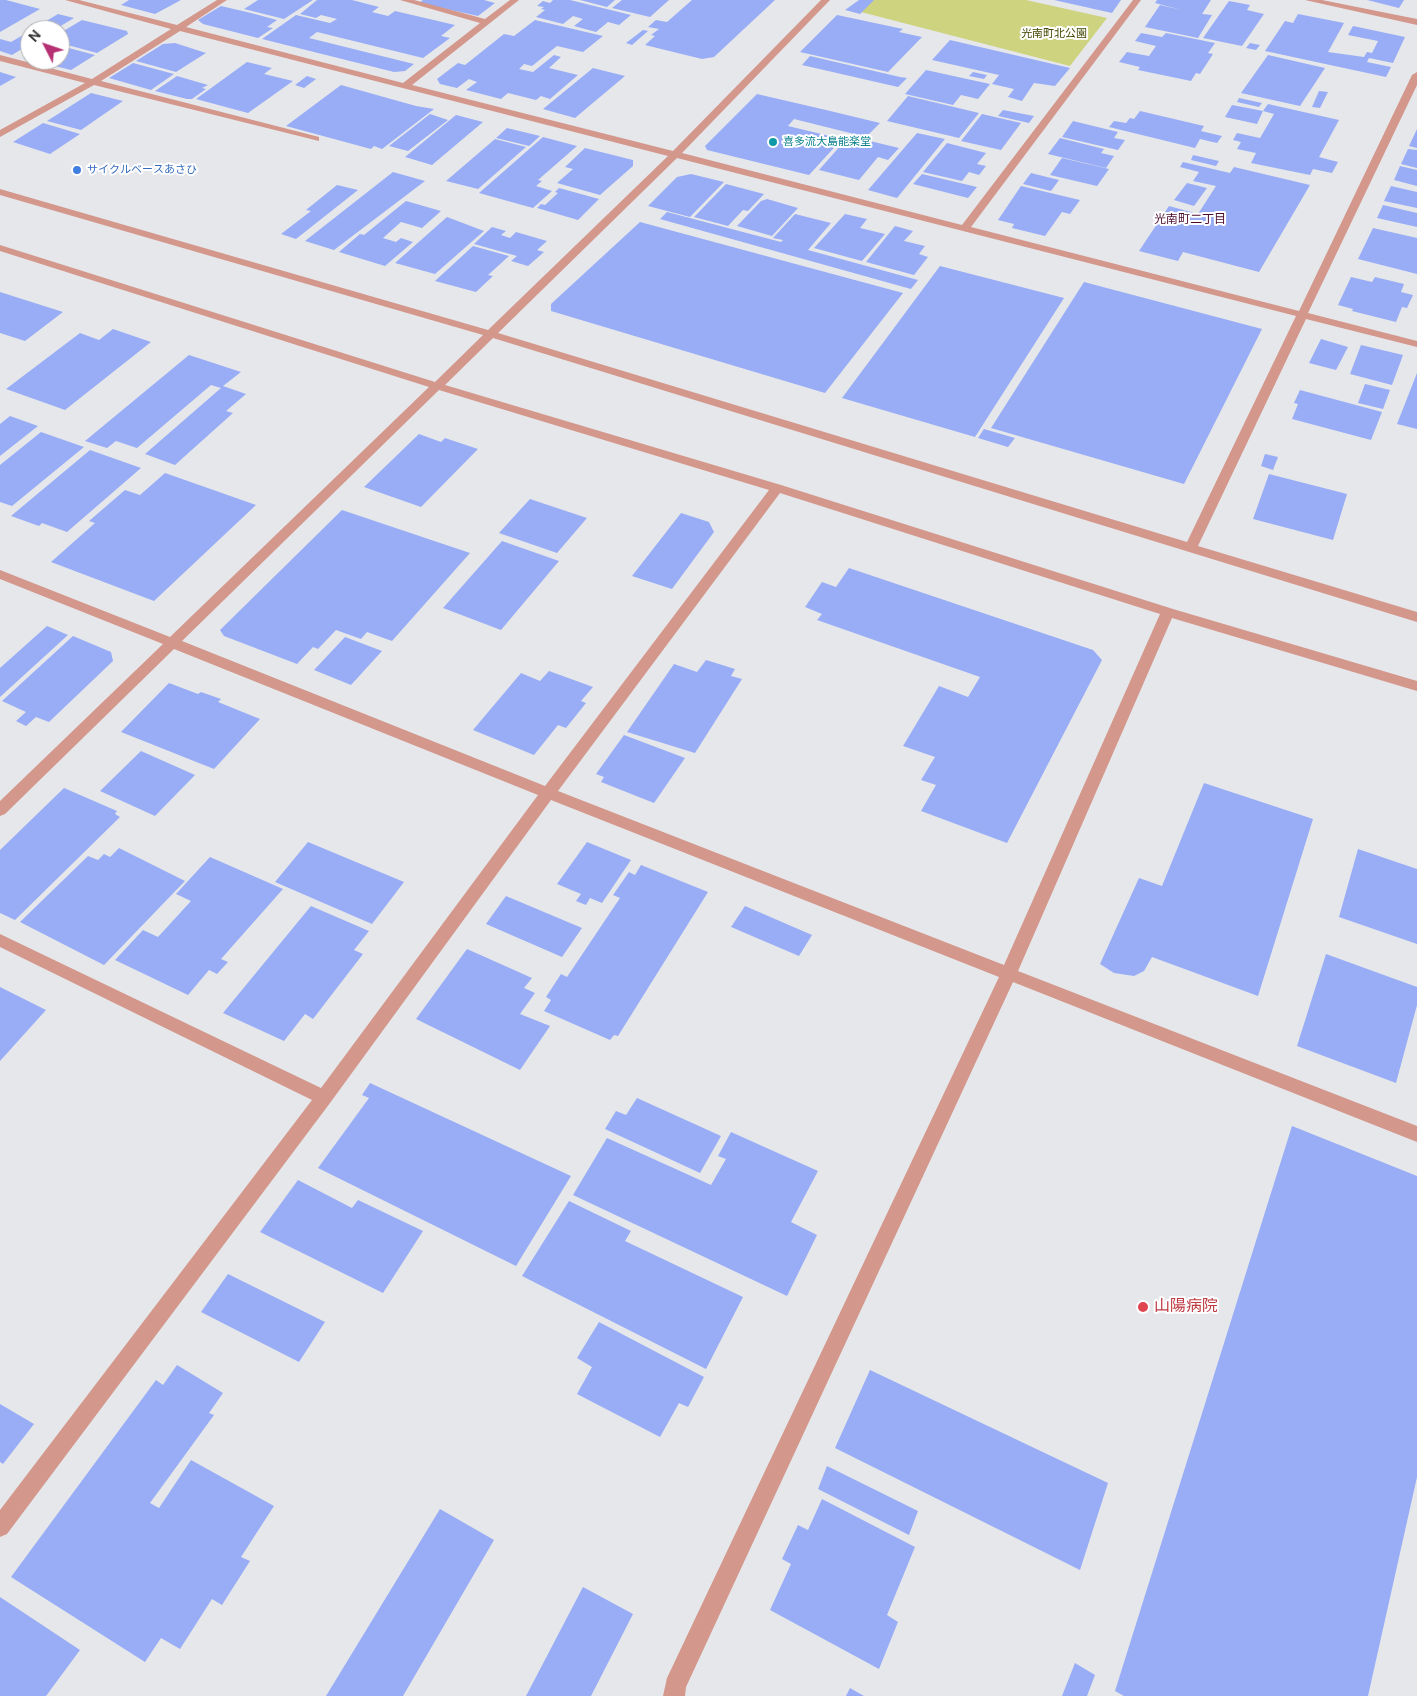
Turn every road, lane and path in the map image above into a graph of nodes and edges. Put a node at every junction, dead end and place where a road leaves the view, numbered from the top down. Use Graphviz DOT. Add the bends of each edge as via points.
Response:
graph roads {
  1 [pos="69,0"];
  2 [pos="223,0"];
  3 [pos="404,0"];
  4 [pos="515,0"];
  5 [pos="826,0"];
  6 [pos="1136,0"];
  7 [pos="1309,0"];
  8 [pos="487,22"];
  9 [pos="1417,22"];
  10 [pos="180,28"];
  11 [pos="0,58"];
  12 [pos="1417,75"];
  13 [pos="94,82"];
  14 [pos="406,85"];
  15 [pos="0,134"];
  16 [pos="316,139"];
  17 [pos="676,154"];
  18 [pos="0,192"];
  19 [pos="965,228"];
  20 [pos="0,248"];
  21 [pos="1303,315"];
  22 [pos="490,334"];
  23 [pos="1417,344"];
  24 [pos="437,386"];
  25 [pos="777,488"];
  26 [pos="1190,549"];
  27 [pos="0,574"];
  28 [pos="1168,612"];
  29 [pos="1417,617"];
  30 [pos="173,643"];
  31 [pos="1417,686"];
  32 [pos="548,793"];
  33 [pos="0,810"];
  34 [pos="0,940"];
  35 [pos="1010,973"];
  36 [pos="324,1098"];
  37 [pos="1417,1134"];
  38 [pos="0,1527"];
  39 [pos="674,1696"];
  1 -- 10 [label="street"];
  2 -- 10 [label="street"];
  3 -- 8 [label="street"];
  4 -- 8 [label="street"];
  5 -- 17 [label="street"];
  6 -- 19 [label="street"];
  7 -- 9 [label="street"];
  8 -- 14 [label="street"];
  10 -- 13 [label="street"];
  10 -- 14 [label="street"];
  11 -- 13 [label="street"];
  12 -- 21 [label="street"];
  13 -- 15 [label="street"];
  13 -- 16 [label="street"];
  14 -- 17 [label="street"];
  17 -- 19 [label="street"];
  17 -- 22 [label="street"];
  18 -- 22 [label="street"];
  19 -- 21 [label="street"];
  20 -- 24 [label="street"];
  21 -- 23 [label="street"];
  21 -- 26 [label="street"];
  22 -- 24 [label="street"];
  22 -- 26 [label="street"];
  24 -- 25 [label="street"];
  24 -- 30 [label="street"];
  25 -- 28 [label="street"];
  25 -- 32 [label="street"];
  26 -- 29 [label="street"];
  27 -- 30 [label="street"];
  28 -- 31 [label="street"];
  28 -- 35 [label="street"];
  30 -- 32 [label="street"];
  30 -- 33 [label="street"];
  32 -- 35 [label="street"];
  32 -- 36 [label="street"];
  34 -- 36 [label="street"];
  35 -- 37 [label="street"];
  35 -- 39 [label="street" via="675,1686"];
  36 -- 38 [label="street"];
}
